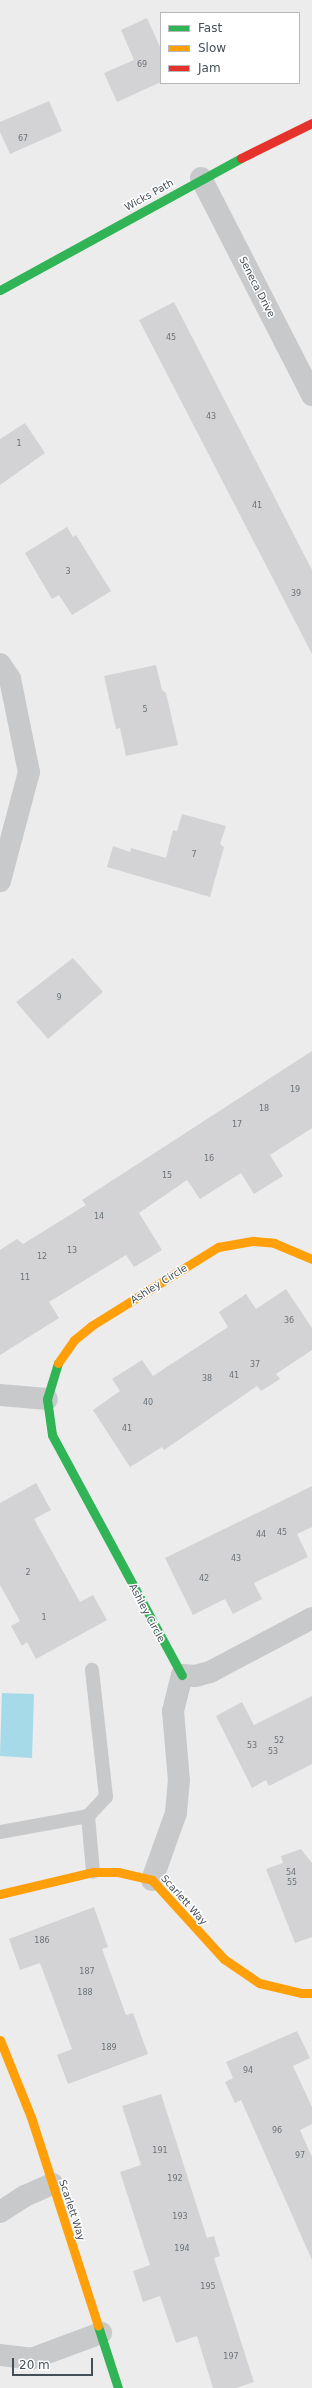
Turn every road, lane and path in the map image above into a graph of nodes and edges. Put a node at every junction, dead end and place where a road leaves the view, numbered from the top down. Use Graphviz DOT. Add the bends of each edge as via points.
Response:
graph roads {
  1 [pos="312,123"];
  2 [pos="201,178"];
  3 [pos="0,290"];
  4 [pos="312,395"];
  5 [pos="0,664"];
  6 [pos="0,881"];
  7 [pos="312,1259"];
  8 [pos="0,1395"];
  9 [pos="47,1399"];
  10 [pos="312,1618"];
  11 [pos="92,1670"];
  12 [pos="182,1675"];
  13 [pos="88,1816"];
  14 [pos="0,1832"];
  15 [pos="93,1872"];
  16 [pos="152,1880"];
  17 [pos="0,1894"];
  18 [pos="312,1993"];
  19 [pos="0,2040"];
  20 [pos="52,2184"];
  21 [pos="0,2212"];
  22 [pos="101,2333"];
  23 [pos="0,2355"];
  24 [pos="118,2388"];
  1 -- 2 [label="street, Wicks Path"];
  2 -- 3 [label="street, Wicks Path"];
  2 -- 4 [label="street, Seneca Drive"];
  5 -- 6 [label="street" via="10,679 30,772"];
  7 -- 9 [label="street, Ashley Circle" via="274,1243 253,1241 218,1247 91,1326 74,1340 60,1358"];
  8 -- 9 [label="street"];
  9 -- 12 [label="street, Ashley Circle" via="52,1435"];
  10 -- 12 [label="street" via="210,1672 195,1676"];
  11 -- 13 [label="lane" via="106,1797"];
  12 -- 16 [label="street" via="173,1711 179,1781 176,1813"];
  13 -- 14 [label="lane"];
  13 -- 15 [label="lane"];
  15 -- 16 [label="street, Scarlett Way" via="118,1872"];
  15 -- 17 [label="street, Scarlett Way"];
  16 -- 18 [label="street, Scarlett Way" via="224,1959 259,1983 301,1993"];
  19 -- 20 [label="street, Scarlett Way" via="31,2117"];
  20 -- 21 [label="street" via="25,2196"];
  20 -- 22 [label="street, Scarlett Way"];
  22 -- 23 [label="street" via="32,2359"];
  22 -- 24 [label="street, Scarlett Way"];
}
